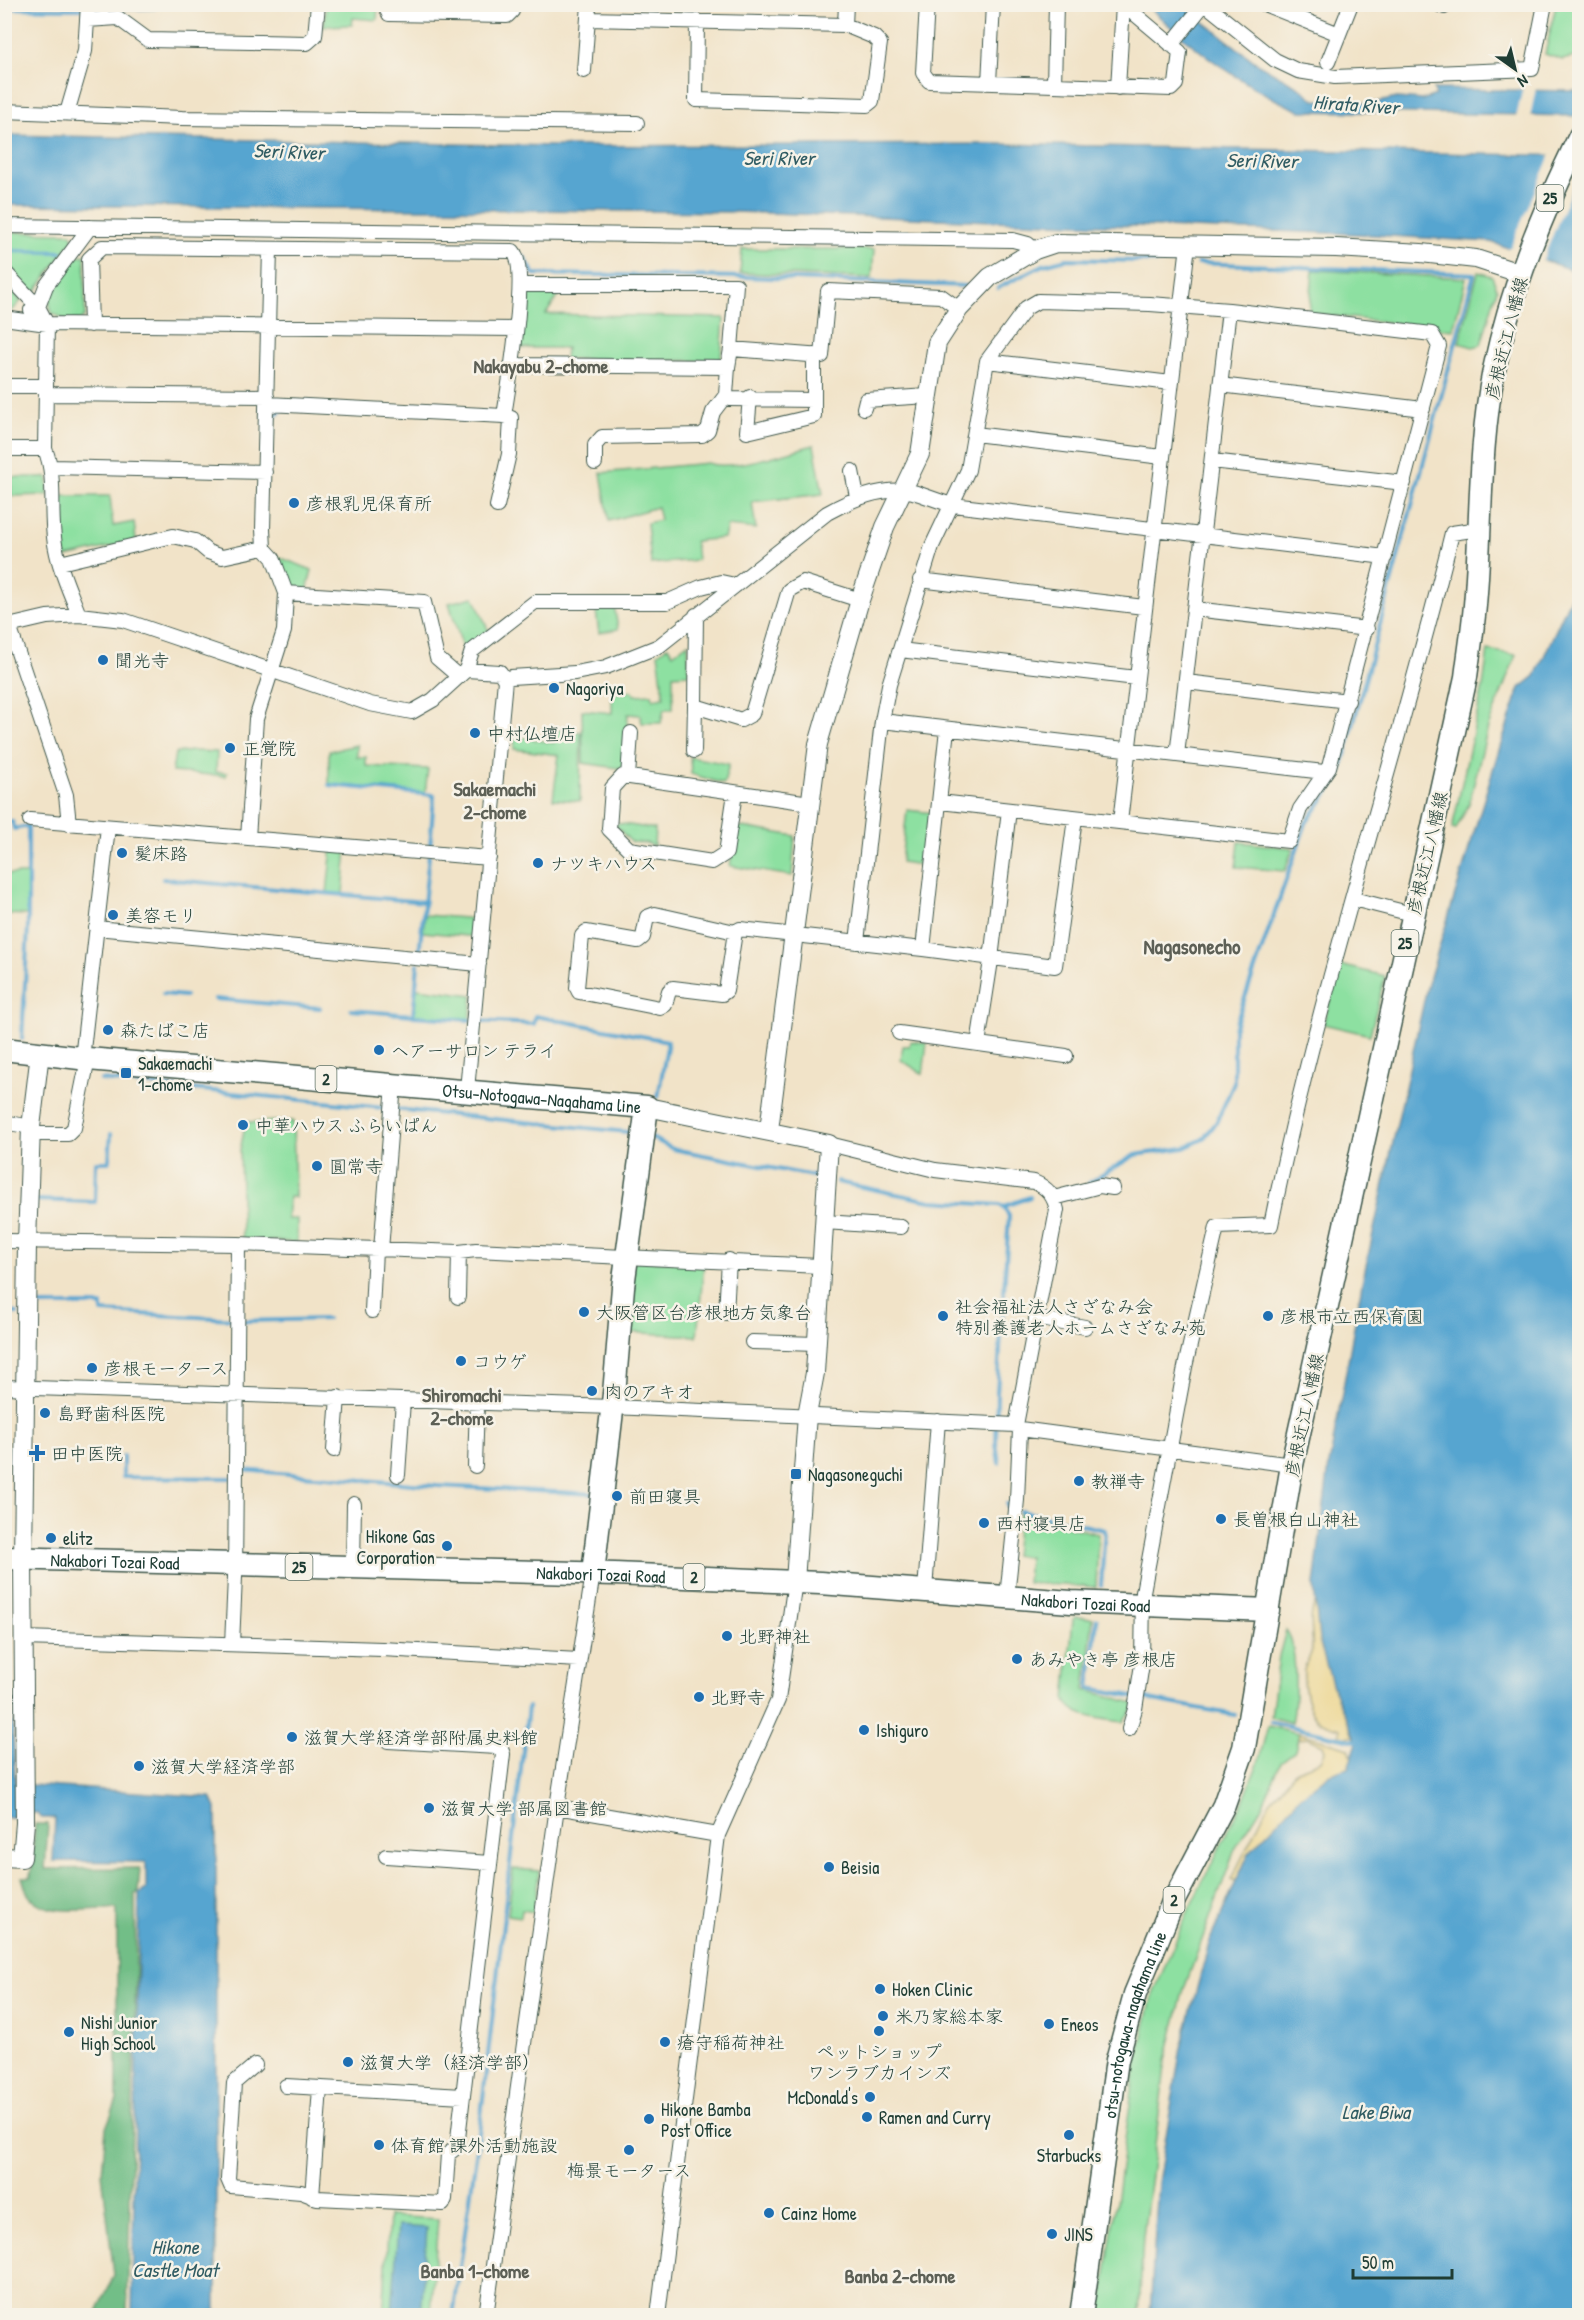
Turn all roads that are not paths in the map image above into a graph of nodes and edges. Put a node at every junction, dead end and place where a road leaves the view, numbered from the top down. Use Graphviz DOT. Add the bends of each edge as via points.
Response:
graph roads {
  1 [pos="88,4"];
  2 [pos="318,4"];
  3 [pos="384,4"];
  4 [pos="513,4"];
  5 [pos="589,4"];
  6 [pos="846,4"];
  7 [pos="927,4"];
  8 [pos="993,4"];
  9 [pos="1056,4"];
  10 [pos="1264,4"];
  11 [pos="1351,4"];
  12 [pos="1437,4"];
  13 [pos="1445,4"];
  14 [pos="1545,4"];
  15 [pos="1123,5"];
  16 [pos="1203,6"];
  17 [pos="588,19"];
  18 [pos="87,20"];
  19 [pos="697,21"];
  20 [pos="845,25"];
  21 [pos="1339,34"];
  22 [pos="1173,43"];
  23 [pos="1328,62"];
  24 [pos="584,71"];
  25 [pos="989,83"];
  26 [pos="1054,85"];
  27 [pos="1118,88"];
  28 [pos="4,111"];
  29 [pos="67,113"];
  30 [pos="637,123"];
  31 [pos="1580,136"];
  32 [pos="4,226"];
  33 [pos="90,228"];
  34 [pos="1188,245"];
  35 [pos="270,249"];
  36 [pos="1035,250"];
  37 [pos="1523,268"];
  38 [pos="4,271"];
  39 [pos="521,285"];
  40 [pos="38,307"];
  41 [pos="1180,307"];
  42 [pos="959,309"];
  43 [pos="1229,310"];
  44 [pos="11,318"];
  45 [pos="47,324"];
  46 [pos="91,324"];
  47 [pos="268,328"];
  48 [pos="515,329"];
  49 [pos="731,349"];
  50 [pos="814,355"];
  51 [pos="987,361"];
  52 [pos="511,365"];
  53 [pos="728,367"];
  54 [pos="1171,383"];
  55 [pos="1220,385"];
  56 [pos="4,386"];
  57 [pos="47,390"];
  58 [pos="726,395"];
  59 [pos="928,396"];
  60 [pos="750,397"];
  61 [pos="268,400"];
  62 [pos="814,400"];
  63 [pos="865,400"];
  64 [pos="1423,409"];
  65 [pos="504,416"];
  66 [pos="975,434"];
  67 [pos="4,449"];
  68 [pos="45,449"];
  69 [pos="1162,457"];
  70 [pos="1212,461"];
  71 [pos="595,463"];
  72 [pos="52,467"];
  73 [pos="852,471"];
  74 [pos="265,472"];
  75 [pos="1404,483"];
  76 [pos="903,492"];
  77 [pos="857,497"];
  78 [pos="953,505"];
  79 [pos="497,506"];
  80 [pos="1479,529"];
  81 [pos="1154,530"];
  82 [pos="1203,536"];
  83 [pos="264,548"];
  84 [pos="1385,557"];
  85 [pos="60,562"];
  86 [pos="920,580"];
  87 [pos="735,585"];
  88 [pos="286,592"];
  89 [pos="860,600"];
  90 [pos="1144,607"];
  91 [pos="1194,609"];
  92 [pos="79,615"];
  93 [pos="696,615"];
  94 [pos="7,627"];
  95 [pos="1367,629"];
  96 [pos="900,650"];
  97 [pos="272,670"];
  98 [pos="462,673"];
  99 [pos="1136,678"];
  100 [pos="505,680"];
  101 [pos="1186,682"];
  102 [pos="1348,701"];
  103 [pos="695,706"];
  104 [pos="882,721"];
  105 [pos="947,729"];
  106 [pos="631,733"];
  107 [pos="1128,750"];
  108 [pos="694,751"];
  109 [pos="1178,754"];
  110 [pos="1324,772"];
  111 [pos="628,777"];
  112 [pos="735,793"];
  113 [pos="940,802"];
  114 [pos="810,803"];
  115 [pos="1009,810"];
  116 [pos="1075,818"];
  117 [pos="30,820"];
  118 [pos="1120,822"];
  119 [pos="69,824"];
  120 [pos="108,827"];
  121 [pos="248,838"];
  122 [pos="489,858"];
  123 [pos="1353,899"];
  124 [pos="1412,914"];
  125 [pos="96,928"];
  126 [pos="735,932"];
  127 [pos="794,936"];
  128 [pos="857,942"];
  129 [pos="923,949"];
  130 [pos="991,958"];
  131 [pos="479,964"];
  132 [pos="899,1033"];
  133 [pos="978,1044"];
  134 [pos="4,1048"];
  135 [pos="40,1053"];
  136 [pos="1066,1056"];
  137 [pos="85,1059"];
  138 [pos="467,1090"];
  139 [pos="393,1101"];
  140 [pos="647,1107"];
  141 [pos="4,1122"];
  142 [pos="30,1130"];
  143 [pos="769,1130"];
  144 [pos="829,1144"];
  145 [pos="1113,1188"];
  146 [pos="1054,1198"];
  147 [pos="824,1222"];
  148 [pos="901,1227"];
  149 [pos="4,1241"];
  150 [pos="27,1243"];
  151 [pos="238,1244"];
  152 [pos="378,1250"];
  153 [pos="459,1252"];
  154 [pos="627,1255"];
  155 [pos="729,1260"];
  156 [pos="820,1266"];
  157 [pos="458,1297"];
  158 [pos="372,1311"];
  159 [pos="726,1313"];
  160 [pos="1036,1317"];
  161 [pos="1085,1327"];
  162 [pos="752,1342"];
  163 [pos="816,1344"];
  164 [pos="4,1387"];
  165 [pos="25,1388"];
  166 [pos="237,1394"];
  167 [pos="338,1397"];
  168 [pos="403,1400"];
  169 [pos="477,1403"];
  170 [pos="612,1407"];
  171 [pos="807,1415"];
  172 [pos="938,1421"];
  173 [pos="1018,1427"];
  174 [pos="1171,1447"];
  175 [pos="334,1450"];
  176 [pos="1292,1465"];
  177 [pos="475,1466"];
  178 [pos="398,1475"];
  179 [pos="354,1504"];
  180 [pos="14,1559"];
  181 [pos="234,1566"];
  182 [pos="353,1567"];
  183 [pos="593,1573"];
  184 [pos="795,1581"];
  185 [pos="925,1590"];
  186 [pos="1007,1597"];
  187 [pos="1143,1605"];
  188 [pos="1268,1610"];
  189 [pos="23,1638"];
  190 [pos="232,1644"];
  191 [pos="579,1660"];
  192 [pos="1129,1729"];
  193 [pos="388,1742"];
  194 [pos="557,1807"];
  195 [pos="718,1835"];
  196 [pos="386,1856"];
  197 [pos="4,1857"];
  198 [pos="490,1863"];
  199 [pos="255,2065"];
  200 [pos="286,2086"];
  201 [pos="320,2088"];
  202 [pos="463,2096"];
  203 [pos="312,2196"];
  204 [pos="486,2316"];
  205 [pos="658,2316"];
  206 [pos="1081,2316"];
  1 -- 18 [label="street"];
  2 -- 18 [label="street" via="315,36 307,43 148,40 118,18"];
  3 -- 4 [label="street" via="389,14 507,16"];
  5 -- 17 [label="street"];
  6 -- 20 [label="street"];
  7 -- 25 [label="street" via="923,73 929,81"];
  8 -- 25 [label="street"];
  9 -- 26 [label="street"];
  10 -- 21 [label="street"];
  11 -- 21 [label="street"];
  12 -- 13 [label="street"];
  14 -- 16 [label="street" via="1532,69 1335,77 1298,71 1275,60"];
  15 -- 22 [label="street"];
  15 -- 27 [label="street"];
  16 -- 22 [label="street"];
  17 -- 19 [label="street"];
  17 -- 24 [label="street"];
  18 -- 29 [label="street" via="82,61"];
  19 -- 20 [label="street"];
  19 -- 20 [label="street" via="696,100 867,105 872,101 880,43"];
  21 -- 23 [label="street"];
  22 -- 27 [label="street" via="1180,52 1176,84 1171,89"];
  25 -- 26 [label="street"];
  26 -- 27 [label="street"];
  28 -- 29 [label="street"];
  29 -- 30 [label="street"];
  31 -- 37 [label="main road, 彦根近江八幡線 / 25"];
  32 -- 33 [label="street"];
  33 -- 36 [label="street" via="1013,240"];
  33 -- 40 [label="street" via="46,286"];
  34 -- 36 [label="street" via="1056,243"];
  34 -- 37 [label="street" via="1421,253"];
  34 -- 41 [label="street"];
  35 -- 39 [label="street" via="513,251 518,256"];
  35 -- 46 [label="street" via="102,246 89,259"];
  35 -- 47 [label="street"];
  36 -- 42 [label="street" via="990,277"];
  37 -- 80 [label="main road, 彦根近江八幡線 / 25" via="1494,370 1483,447"];
  38 -- 40 [label="street"];
  39 -- 48 [label="street"];
  39 -- 49 [label="street" via="736,285"];
  40 -- 44 [label="street"];
  40 -- 45 [label="street"];
  41 -- 43 [label="street"];
  41 -- 51 [label="street" via="1038,301 1026,308"];
  41 -- 54 [label="street"];
  42 -- 50 [label="street" via="941,296 828,291 822,356"];
  42 -- 59 [label="street" via="938,343"];
  43 -- 55 [label="street"];
  43 -- 64 [label="street" via="1432,334 1439,346"];
  44 -- 45 [label="street"];
  45 -- 46 [label="street"];
  45 -- 57 [label="street"];
  46 -- 47 [label="street"];
  47 -- 48 [label="street"];
  47 -- 61 [label="street"];
  48 -- 52 [label="street"];
  49 -- 50 [label="street"];
  49 -- 53 [label="street"];
  50 -- 62 [label="street"];
  51 -- 54 [label="street"];
  51 -- 66 [label="street"];
  52 -- 53 [label="street"];
  52 -- 65 [label="street"];
  53 -- 58 [label="street"];
  54 -- 69 [label="street"];
  55 -- 64 [label="street"];
  55 -- 70 [label="street"];
  56 -- 57 [label="street"];
  57 -- 61 [label="street"];
  57 -- 68 [label="street"];
  58 -- 60 [label="street" via="730,399"];
  58 -- 71 [label="street" via="702,435 602,437 595,446"];
  59 -- 63 [label="street"];
  59 -- 76 [label="street" via="920,454"];
  60 -- 62 [label="street"];
  60 -- 62 [label="street" via="747,432 814,416"];
  61 -- 65 [label="street"];
  61 -- 74 [label="street"];
  64 -- 75 [label="street"];
  65 -- 79 [label="street" via="511,418 509,454"];
  66 -- 69 [label="street"];
  66 -- 78 [label="street" via="968,470"];
  67 -- 68 [label="street"];
  68 -- 72 [label="street"];
  69 -- 81 [label="street"];
  70 -- 75 [label="street"];
  70 -- 82 [label="street"];
  72 -- 74 [label="street"];
  72 -- 85 [label="street" via="52,508"];
  73 -- 77 [label="street"];
  74 -- 83 [label="street"];
  75 -- 84 [label="street"];
  76 -- 77 [label="street"];
  76 -- 78 [label="street"];
  76 -- 89 [label="street" via="885,527"];
  77 -- 87 [label="street" via="827,513"];
  78 -- 81 [label="street"];
  78 -- 86 [label="street"];
  80 -- 123 [label="street" via="1452,533"];
  80 -- 124 [label="main road, 彦根近江八幡線 / 25" via="1466,677"];
  81 -- 82 [label="street"];
  81 -- 90 [label="street"];
  82 -- 84 [label="street"];
  82 -- 91 [label="street"];
  83 -- 85 [label="street" via="222,557 195,542 173,536"];
  83 -- 88 [label="street" via="273,558"];
  84 -- 95 [label="street"];
  85 -- 92 [label="street"];
  86 -- 90 [label="street"];
  86 -- 96 [label="street"];
  87 -- 93 [label="street"];
  87 -- 98 [label="street" via="721,582 667,602 535,602 472,651"];
  88 -- 97 [label="street" via="284,631"];
  88 -- 98 [label="street" via="424,602 437,658"];
  89 -- 103 [label="street" via="803,582 789,590 752,714 741,720"];
  89 -- 114 [label="street" via="818,744"];
  90 -- 99 [label="street"];
  91 -- 95 [label="street"];
  91 -- 101 [label="street"];
  92 -- 94 [label="street" via="47,617"];
  92 -- 97 [label="street" via="123,620"];
  93 -- 100 [label="street" via="659,646 623,662 575,673"];
  93 -- 103 [label="street"];
  94 -- 119 [label="street" via="66,795"];
  95 -- 102 [label="street"];
  96 -- 99 [label="street"];
  96 -- 104 [label="street"];
  97 -- 98 [label="street" via="370,704 412,712 433,700"];
  97 -- 121 [label="street" via="256,719"];
  98 -- 100 [label="street" via="500,672"];
  99 -- 107 [label="street"];
  100 -- 122 [label="street"];
  101 -- 102 [label="street"];
  101 -- 109 [label="street"];
  102 -- 110 [label="street" via="1329,767"];
  103 -- 108 [label="street"];
  104 -- 105 [label="street"];
  104 -- 128 [label="street"];
  105 -- 107 [label="street"];
  105 -- 113 [label="street"];
  106 -- 111 [label="street"];
  107 -- 109 [label="street"];
  107 -- 118 [label="street"];
  109 -- 110 [label="street"];
  110 -- 118 [label="street" via="1300,809 1289,841"];
  111 -- 112 [label="street"];
  111 -- 112 [label="street" via="623,776 612,788 609,829 629,849 712,862 726,853"];
  112 -- 114 [label="street"];
  113 -- 115 [label="street"];
  113 -- 129 [label="street"];
  114 -- 127 [label="street"];
  115 -- 116 [label="street"];
  115 -- 130 [label="street"];
  116 -- 118 [label="street"];
  116 -- 130 [label="street" via="1055,966"];
  117 -- 119 [label="street"];
  119 -- 120 [label="street"];
  120 -- 121 [label="street"];
  120 -- 125 [label="street"];
  121 -- 122 [label="street"];
  122 -- 131 [label="street"];
  123 -- 124 [label="street"];
  123 -- 174 [label="street" via="1314,1040 1271,1225 1217,1227"];
  124 -- 176 [label="main road, 彦根近江八幡線 / 25"];
  125 -- 131 [label="street"];
  125 -- 137 [label="street"];
  126 -- 126 [label="street" via="655,914 647,918 644,937 638,941 586,932 582,936 576,988 579,992 660,1008 673,988 722,994 726,991"];
  126 -- 127 [label="street" via="740,929"];
  127 -- 128 [label="street"];
  127 -- 143 [label="street"];
  128 -- 129 [label="street"];
  129 -- 130 [label="street"];
  130 -- 133 [label="street"];
  131 -- 138 [label="street"];
  132 -- 133 [label="street"];
  133 -- 136 [label="street"];
  134 -- 135 [label="main road, Otsu-Notogawa-Nagahama line / 2"];
  135 -- 137 [label="main road, Otsu-Notogawa-Nagahama line / 2"];
  135 -- 142 [label="street"];
  137 -- 139 [label="main road, Otsu-Notogawa-Nagahama line / 2"];
  137 -- 142 [label="street" via="74,1128 68,1134"];
  138 -- 139 [label="main road, Otsu-Notogawa-Nagahama line / 2"];
  138 -- 140 [label="main road, Otsu-Notogawa-Nagahama line / 2"];
  139 -- 152 [label="street"];
  140 -- 143 [label="street"];
  140 -- 154 [label="main road, Otsu-Notogawa-Nagahama line"];
  141 -- 142 [label="street"];
  142 -- 150 [label="street"];
  143 -- 144 [label="street"];
  144 -- 146 [label="street" via="935,1170 1034,1182"];
  144 -- 147 [label="street"];
  145 -- 146 [label="street" via="1100,1186"];
  146 -- 160 [label="street" via="1057,1210"];
  147 -- 148 [label="street"];
  147 -- 156 [label="street"];
  149 -- 150 [label="street"];
  150 -- 151 [label="street"];
  150 -- 165 [label="street"];
  151 -- 152 [label="street"];
  151 -- 166 [label="street"];
  152 -- 153 [label="street"];
  152 -- 158 [label="street"];
  153 -- 154 [label="street"];
  153 -- 157 [label="street"];
  154 -- 155 [label="street"];
  154 -- 170 [label="main road, Otsu-Notogawa-Nagahama line"];
  155 -- 156 [label="street"];
  155 -- 159 [label="street"];
  156 -- 163 [label="street"];
  160 -- 161 [label="street"];
  160 -- 173 [label="street"];
  162 -- 163 [label="street"];
  163 -- 171 [label="street"];
  164 -- 165 [label="street"];
  165 -- 166 [label="street"];
  165 -- 180 [label="street"];
  166 -- 167 [label="street"];
  166 -- 181 [label="street"];
  167 -- 168 [label="street"];
  167 -- 175 [label="street"];
  168 -- 169 [label="street"];
  168 -- 178 [label="street"];
  169 -- 170 [label="street"];
  169 -- 177 [label="street"];
  170 -- 171 [label="street"];
  170 -- 183 [label="main road, Otsu-Notogawa-Nagahama line"];
  171 -- 172 [label="street"];
  171 -- 184 [label="street"];
  172 -- 173 [label="street"];
  172 -- 185 [label="street"];
  173 -- 174 [label="street"];
  173 -- 186 [label="street" via="1016,1509"];
  174 -- 176 [label="street"];
  174 -- 187 [label="street"];
  176 -- 188 [label="main road, 彦根近江八幡線 / 25"];
  179 -- 182 [label="street"];
  180 -- 181 [label="main road, Nakabori Tozai Road / 25"];
  180 -- 189 [label="street"];
  181 -- 182 [label="main road, Nakabori Tozai Road / 25"];
  181 -- 190 [label="street"];
  182 -- 183 [label="main road, Nakabori Tozai Road / 25"];
  183 -- 184 [label="main road, Nakabori Tozai Road / 2"];
  183 -- 191 [label="street"];
  184 -- 185 [label="main road, Nakabori Tozai Road / 2"];
  184 -- 195 [label="street" via="778,1700"];
  185 -- 186 [label="main road, Nakabori Tozai Road / 2"];
  186 -- 187 [label="main road, Nakabori Tozai Road / 2"];
  187 -- 188 [label="main road, Nakabori Tozai Road / 2"];
  187 -- 192 [label="street" via="1142,1664"];
  188 -- 206 [label="main road, otsu-notogawa-nagahama line / 2" via="1244,1748 1224,1805 1173,1902 1139,1984 1117,2060"];
  189 -- 190 [label="street"];
  189 -- 197 [label="street" via="26,1780 22,1858"];
  190 -- 191 [label="street"];
  191 -- 194 [label="street"];
  193 -- 198 [label="street" via="501,1749"];
  194 -- 195 [label="street"];
  194 -- 204 [label="street"];
  195 -- 205 [label="street"];
  196 -- 198 [label="street"];
  198 -- 202 [label="street"];
  199 -- 203 [label="street" via="234,2083 228,2179 231,2186"];
  200 -- 201 [label="street"];
  201 -- 202 [label="street"];
  201 -- 203 [label="street"];
  202 -- 203 [label="street" via="457,2147 448,2154 446,2199 442,2204"];
}
